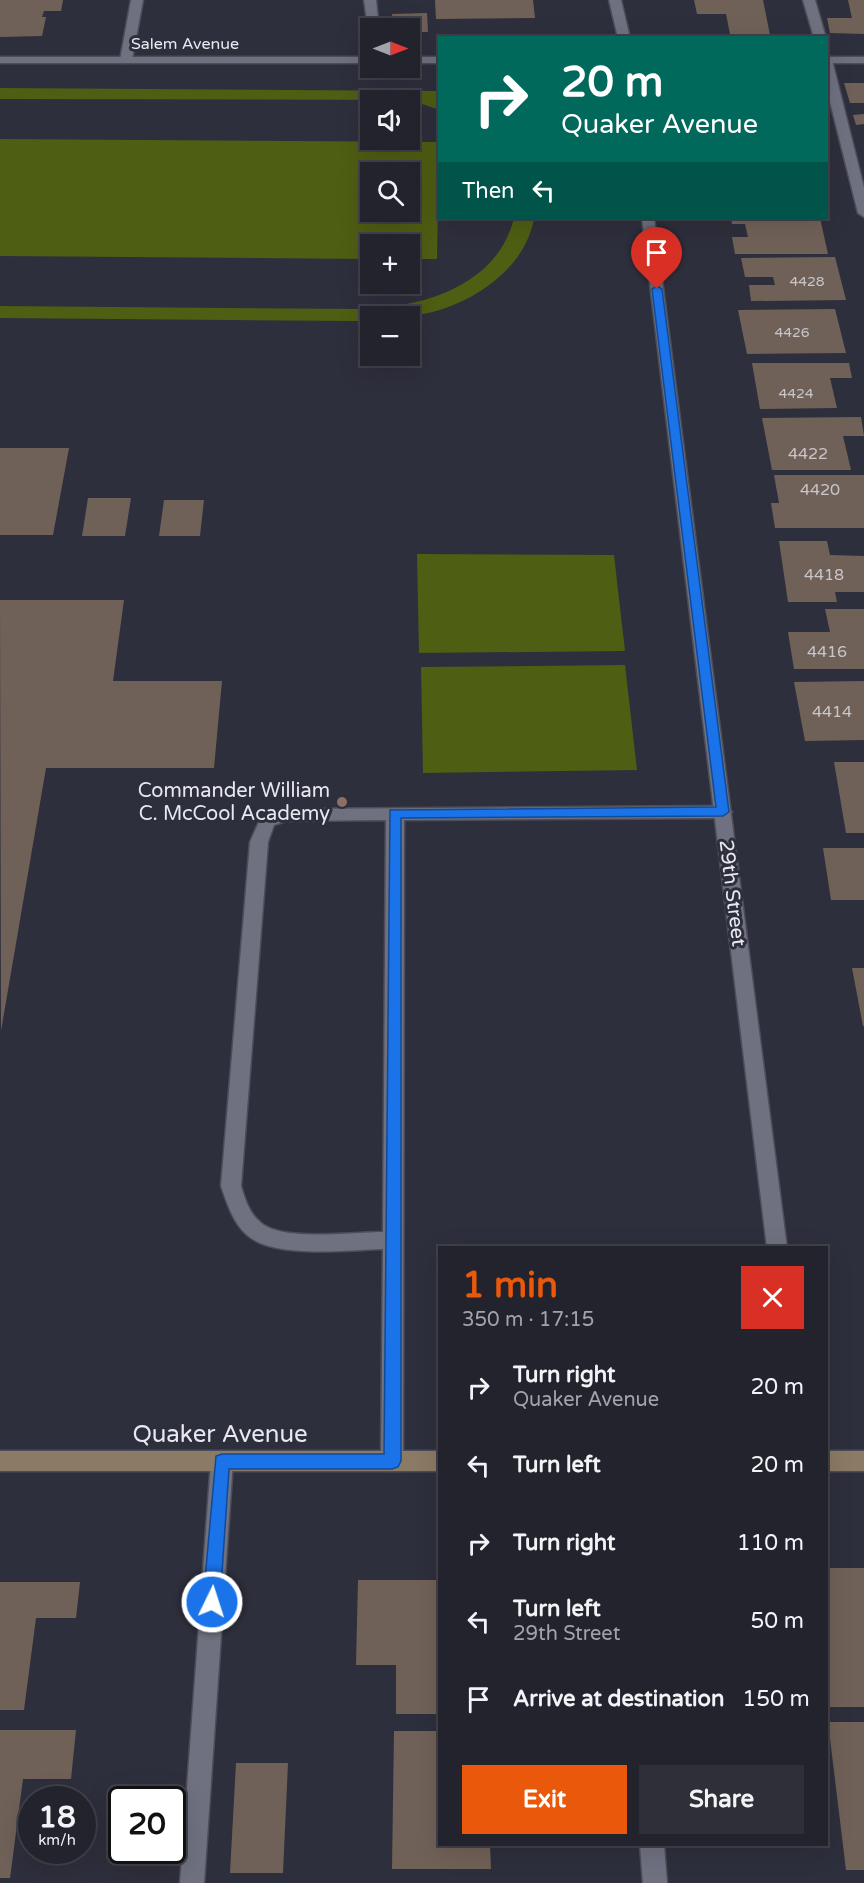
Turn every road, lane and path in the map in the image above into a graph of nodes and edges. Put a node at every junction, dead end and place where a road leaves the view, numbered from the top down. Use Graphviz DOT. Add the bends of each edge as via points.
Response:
graph roads {
  1 [pos="137,0"];
  2 [pos="370,0"];
  3 [pos="615,0"];
  4 [pos="809,0"];
  5 [pos="373,18"];
  6 [pos="624,36"];
  7 [pos="819,36"];
  8 [pos="0,60"];
  9 [pos="126,60"];
  10 [pos="360,60"];
  11 [pos="420,60"];
  12 [pos="438,60"];
  13 [pos="828,60"];
  14 [pos="864,60"];
  15 [pos="828,68"];
  16 [pos="864,213"];
  17 [pos="648,219"];
  18 [pos="723,812"];
  19 [pos="395,813"];
  20 [pos="393,1240"];
  21 [pos="777,1246"];
  22 [pos="0,1461"];
  23 [pos="222,1461"];
  24 [pos="392,1461"];
  25 [pos="438,1461"];
  26 [pos="828,1461"];
  27 [pos="864,1461"];
  28 [pos="652,1846"];
  29 [pos="192,1883"];
  30 [pos="655,1883"];
  1 -- 9 [label="street"];
  2 -- 5 [label="street"];
  3 -- 6 [label="street"];
  4 -- 7 [label="street"];
  8 -- 9 [label="street, Salem Avenue"];
  9 -- 10 [label="street, Salem Avenue"];
  11 -- 12 [label="street"];
  13 -- 14 [label="street"];
  15 -- 16 [label="street"];
  17 -- 18 [label="street, 29th Street"];
  18 -- 19 [label="street"];
  18 -- 21 [label="street, 29th Street"];
  19 -- 20 [label="street"];
  19 -- 20 [label="street" via="285,815 267,821 259,842 231,1186 240,1213 259,1233 286,1240"];
  20 -- 24 [label="street"];
  22 -- 23 [label="main road, Quaker Avenue"];
  23 -- 24 [label="main road, Quaker Avenue"];
  23 -- 29 [label="street"];
  24 -- 25 [label="main road, Quaker Avenue"];
  26 -- 27 [label="main road"];
  28 -- 30 [label="street"];
}
